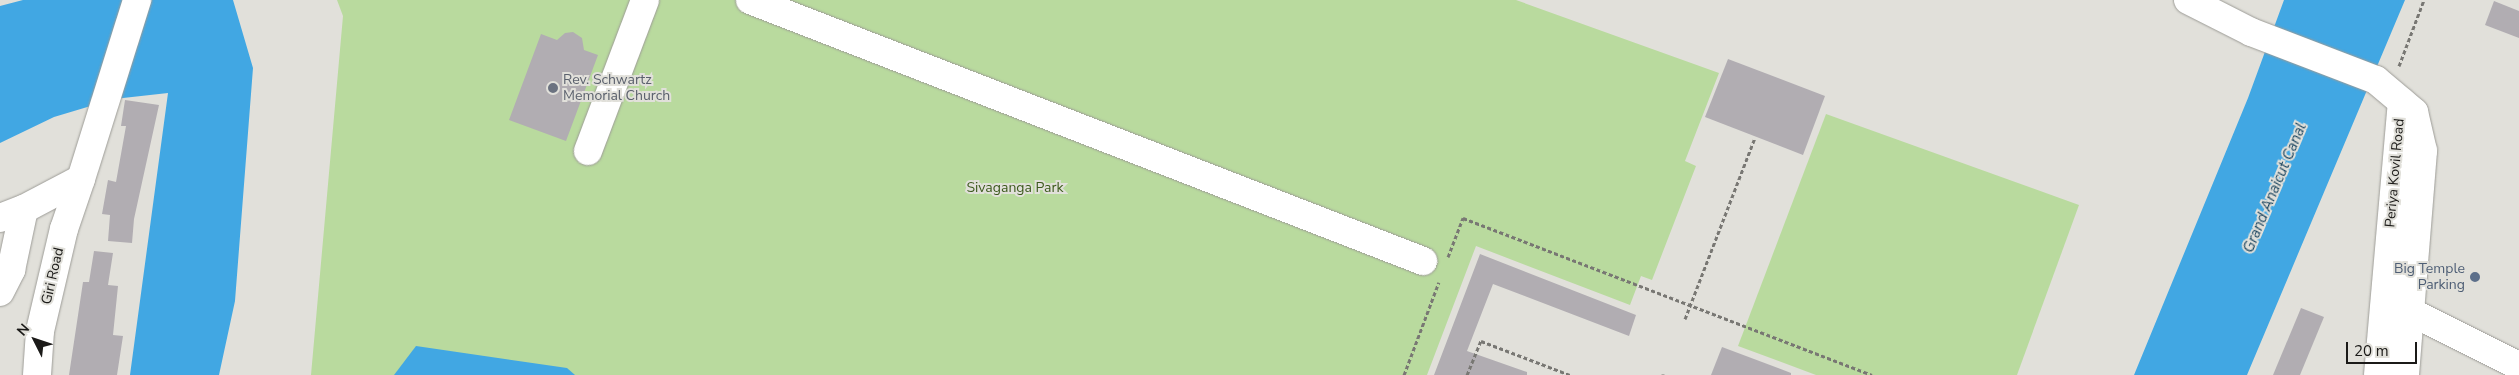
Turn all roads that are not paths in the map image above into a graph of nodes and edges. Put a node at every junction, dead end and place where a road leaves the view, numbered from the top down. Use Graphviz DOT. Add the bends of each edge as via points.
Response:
graph roads {
  1 [pos="137,0"];
  2 [pos="645,0"];
  3 [pos="750,0"];
  4 [pos="2188,0"];
  5 [pos="2389,91"];
  6 [pos="588,151"];
  7 [pos="81,179"];
  8 [pos="12,214"];
  9 [pos="1437,267"];
  10 [pos="0,292"];
  11 [pos="2385,298"];
  12 [pos="2411,312"];
  13 [pos="2519,366"];
  14 [pos="37,375"];
  15 [pos="2378,375"];
  16 [pos="2405,375"];
  1 -- 7 [label="main road, Giri Road" via="92,135"];
  2 -- 6 [label="main road"];
  3 -- 9 [label="main road"];
  4 -- 5 [label="main road" via="2250,32"];
  5 -- 11 [label="main road, Periya Kovil Road" via="2397,126"];
  5 -- 12 [label="main road, Periya Kovil Road" via="2414,112 2423,151"];
  7 -- 8 [label="main road"];
  7 -- 14 [label="main road, Giri Road" via="64,229 40,331"];
  8 -- 10 [label="main road" via="11,270"];
  11 -- 12 [label="main road"];
  11 -- 15 [label="main road, Periya Kovil Road"];
  12 -- 13 [label="main road"];
  12 -- 16 [label="main road, Periya Kovil Road"];
}
